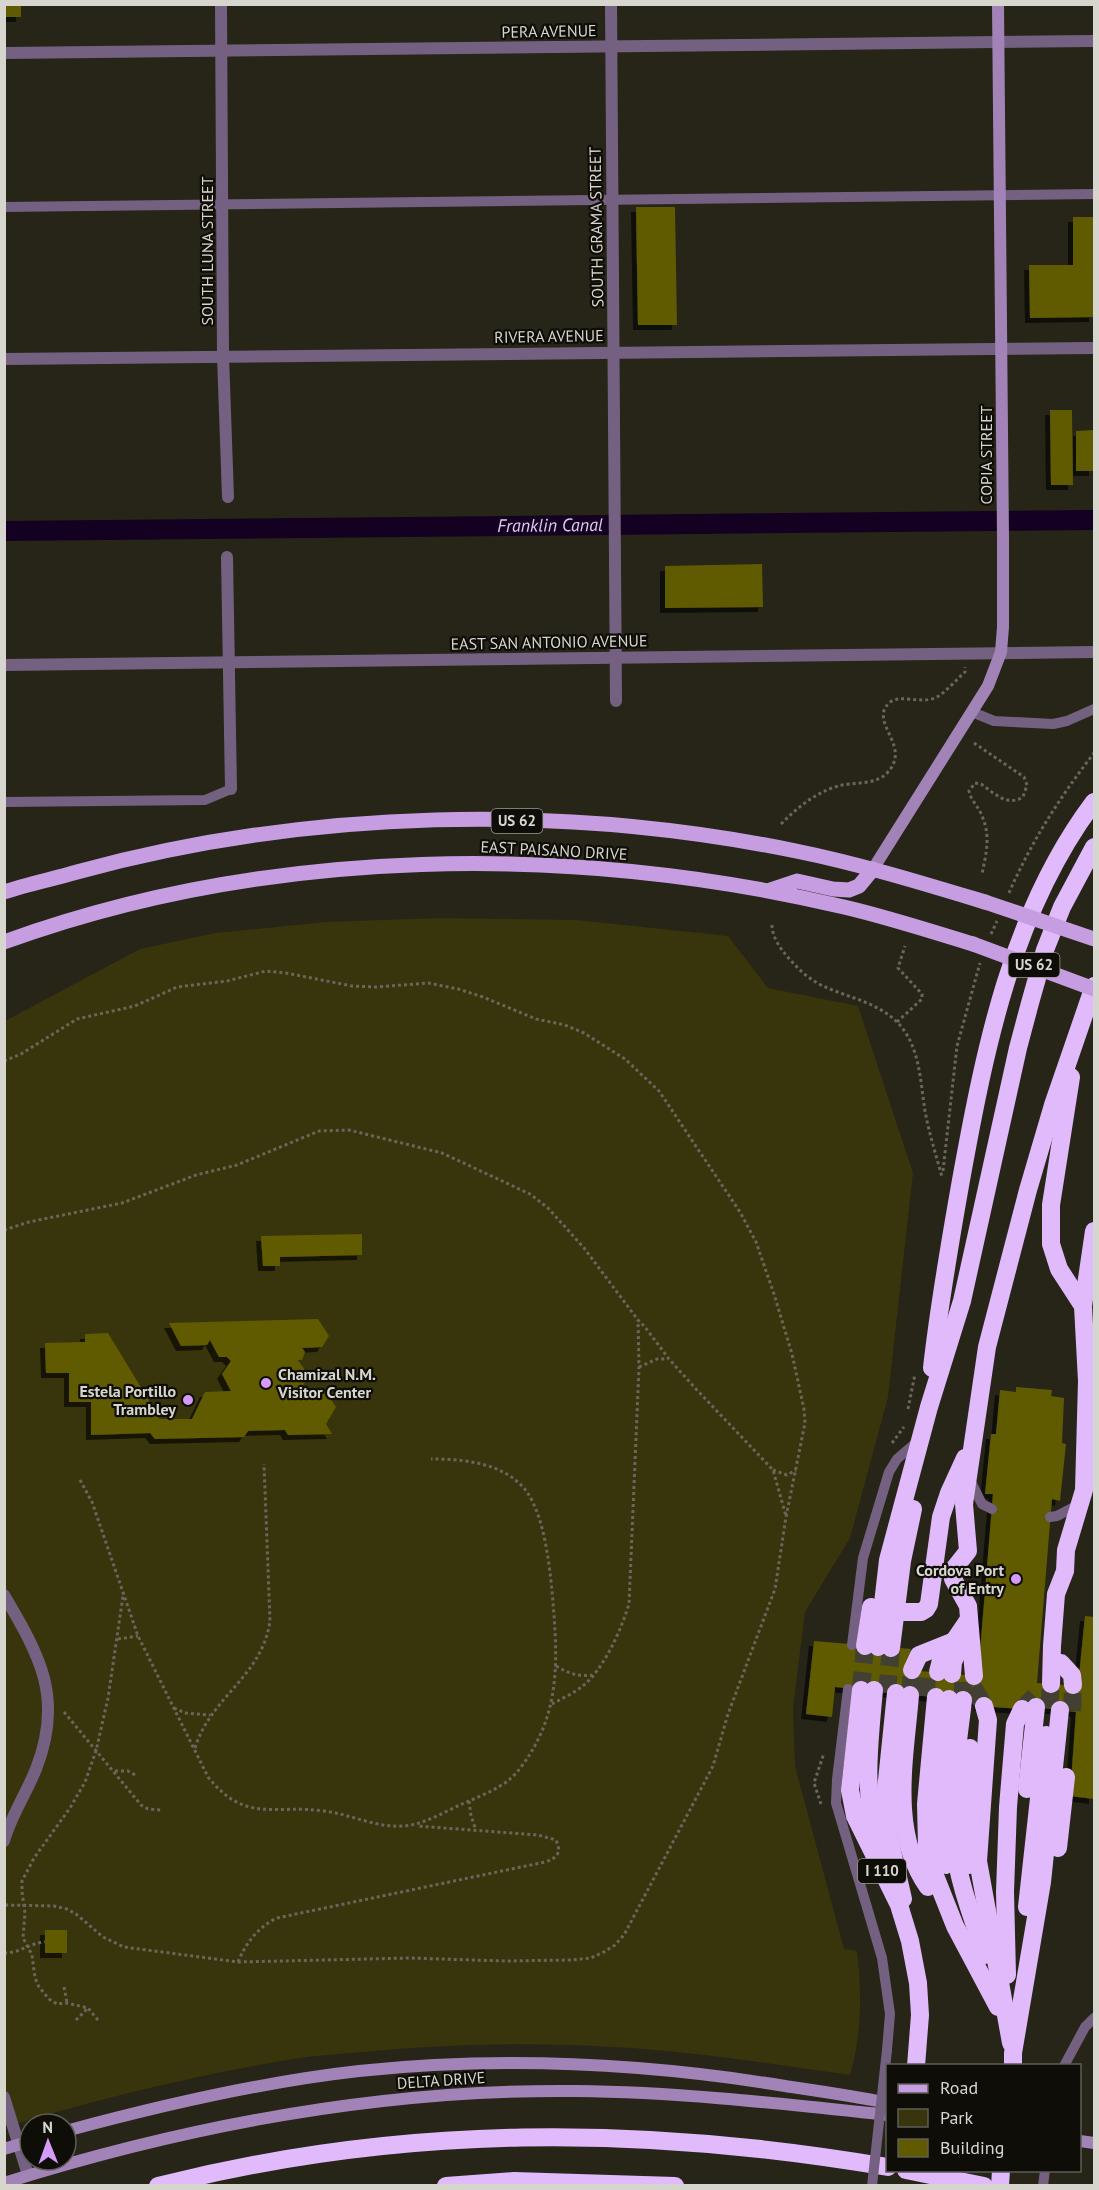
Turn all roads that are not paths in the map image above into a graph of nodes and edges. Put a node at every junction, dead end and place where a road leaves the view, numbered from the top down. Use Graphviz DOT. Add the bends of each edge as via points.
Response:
graph roads {
  1 [pos="221,4"];
  2 [pos="611,4"];
  3 [pos="998,4"];
  4 [pos="1095,41"];
  5 [pos="999,42"];
  6 [pos="611,46"];
  7 [pos="222,51"];
  8 [pos="4,53"];
  9 [pos="1001,194"];
  10 [pos="1095,194"];
  11 [pos="612,200"];
  12 [pos="224,205"];
  13 [pos="4,207"];
  14 [pos="1002,348"];
  15 [pos="1095,348"];
  16 [pos="614,352"];
  17 [pos="224,356"];
  18 [pos="4,359"];
  19 [pos="228,497"];
  20 [pos="227,557"];
  21 [pos="1001,652"];
  22 [pos="1095,652"];
  23 [pos="616,658"];
  24 [pos="230,662"];
  25 [pos="4,665"];
  26 [pos="616,701"];
  27 [pos="1095,709"];
  28 [pos="972,712"];
  29 [pos="231,789"];
  30 [pos="4,802"];
  31 [pos="1095,802"];
  32 [pos="1095,847"];
  33 [pos="873,869"];
  34 [pos="767,891"];
  35 [pos="4,892"];
  36 [pos="1095,939"];
  37 [pos="4,942"];
  38 [pos="1095,987"];
  39 [pos="1075,1043"];
  40 [pos="1095,1231"];
  41 [pos="1083,1306"];
  42 [pos="929,1407"];
  43 [pos="1091,1411"];
  44 [pos="921,1439"];
  45 [pos="973,1443"];
  46 [pos="914,1466"];
  47 [pos="969,1477"];
  48 [pos="1087,1495"];
  49 [pos="992,1509"];
  50 [pos="1050,1517"];
  51 [pos="4,1595"];
  52 [pos="889,1612"];
  53 [pos="969,1619"];
  54 [pos="1052,1646"];
  55 [pos="878,1647"];
  56 [pos="945,1673"];
  57 [pos="917,1696"];
  58 [pos="1048,1709"];
  59 [pos="6,1830"];
  60 [pos="4,1841"];
  61 [pos="899,1905"];
  62 [pos="910,1941"];
  63 [pos="1028,1972"];
  64 [pos="984,1981"];
  65 [pos="1095,2018"];
  66 [pos="1006,2022"];
  67 [pos="917,2059"];
  68 [pos="1013,2059"];
  69 [pos="1065,2064"];
  70 [pos="4,2097"];
  71 [pos="886,2103"];
  72 [pos="886,2115"];
  73 [pos="18,2128"];
  74 [pos="78,2128"];
  75 [pos="886,2167"];
  76 [pos="28,2172"];
  77 [pos="915,2172"];
  78 [pos="28,2175"];
  79 [pos="4,2183"];
  80 [pos="158,2186"];
  81 [pos="446,2186"];
  82 [pos="675,2186"];
  83 [pos="872,2186"];
  84 [pos="984,2186"];
  1 -- 7 [label="street, SOUTH LUNA STREET"];
  2 -- 6 [label="street, SOUTH GRAMA STREET"];
  3 -- 5 [label="main road, COPIA STREET"];
  4 -- 5 [label="street, PERA AVENUE"];
  5 -- 6 [label="street, PERA AVENUE"];
  5 -- 9 [label="main road, COPIA STREET"];
  6 -- 7 [label="street, PERA AVENUE"];
  6 -- 11 [label="street, SOUTH GRAMA STREET"];
  7 -- 8 [label="street, PERA AVENUE"];
  7 -- 12 [label="street, SOUTH LUNA STREET"];
  9 -- 10 [label="lane"];
  9 -- 11 [label="lane"];
  9 -- 14 [label="main road, COPIA STREET"];
  11 -- 12 [label="lane"];
  11 -- 16 [label="street, SOUTH GRAMA STREET"];
  12 -- 13 [label="lane"];
  12 -- 17 [label="street, SOUTH LUNA STREET"];
  14 -- 15 [label="street, RIVERA AVENUE"];
  14 -- 16 [label="street, RIVERA AVENUE"];
  14 -- 21 [label="main road, COPIA STREET"];
  16 -- 17 [label="street, RIVERA AVENUE"];
  16 -- 23 [label="street, SOUTH GRAMA STREET"];
  17 -- 18 [label="street, RIVERA AVENUE"];
  17 -- 19 [label="street, SOUTH LUNA STREET"];
  20 -- 24 [label="street"];
  21 -- 22 [label="street, EAST SAN ANTONIO AVENUE"];
  21 -- 23 [label="street, EAST SAN ANTONIO AVENUE"];
  21 -- 28 [label="main road, COPIA STREET" via="988,686"];
  23 -- 24 [label="street, EAST SAN ANTONIO AVENUE"];
  23 -- 26 [label="street, SOUTH GRAMA STREET"];
  24 -- 25 [label="street, EAST SAN ANTONIO AVENUE"];
  24 -- 29 [label="street"];
  27 -- 28 [label="lane" via="1053,724 994,721"];
  28 -- 33 [label="main road, COPIA STREET"];
  29 -- 30 [label="lane" via="205,800"];
  31 -- 42 [label="highway" via="1057,860 1024,929 1002,992 974,1108 952,1231"];
  32 -- 42 [label="highway" via="1062,907 1045,950 1018,1048 962,1301"];
  33 -- 34 [label="main road" via="859,886 849,890 797,881"];
  33 -- 35 [label="main road, EAST PAISANO DRIVE / US 62" via="695,834 528,821 420,821 300,829 195,845 124,859"];
  33 -- 36 [label="main road, EAST PAISANO DRIVE / US 62, bridge"];
  34 -- 37 [label="main road, EAST PAISANO DRIVE / US 62" via="635,872 542,866 370,867 178,893"];
  34 -- 38 [label="main road, EAST PAISANO DRIVE / US 62, bridge" via="845,907 973,944"];
  38 -- 39 [label="highway"];
  39 -- 41 [label="highway" via="1054,1182 1051,1244 1059,1269"];
  39 -- 45 [label="highway" via="1034,1169 999,1301 983,1366"];
  40 -- 41 [label="highway"];
  41 -- 43 [label="highway"];
  42 -- 44 [label="highway"];
  43 -- 48 [label="highway"];
  44 -- 46 [label="highway"];
  44 -- 55 [label="lane" via="897,1459 889,1472 862,1558"];
  45 -- 47 [label="highway"];
  45 -- 52 [label="highway" via="941,1517 929,1604 921,1612"];
  46 -- 52 [label="highway" via="915,1498"];
  46 -- 52 [label="highway" via="897,1498 878,1557"];
  47 -- 49 [label="lane" via="982,1504"];
  47 -- 53 [label="highway" via="964,1515 968,1551 953,1570 953,1579 968,1606"];
  48 -- 50 [label="lane"];
  48 -- 54 [label="highway" via="1066,1550 1065,1571 1056,1594"];
  51 -- 59 [label="street" via="32,1642 44,1671 48,1701 46,1733 37,1767"];
  52 -- 55 [label="highway"];
  52 -- 55 [label="highway"];
  53 -- 56 [label="highway"];
  53 -- 56 [label="highway" via="972,1649"];
  53 -- 56 [label="highway" via="952,1645 930,1662"];
  54 -- 54 [label="highway" via="1056,1684 1061,1663"];
  57 -- 61 [label="highway, I 110" via="867,1766 877,1839"];
  57 -- 61 [label="highway, I 110" via="850,1790 855,1816"];
  57 -- 62 [label="highway, I 110" via="885,1807"];
  57 -- 64 [label="highway, I 110" via="927,1846 932,1868"];
  57 -- 64 [label="highway, I 110" via="904,1776 904,1831 910,1855 942,1923 958,1952"];
  57 -- 66 [label="highway, I 110" via="954,1794 953,1842 957,1865"];
  57 -- 66 [label="highway, I 110" via="988,1720 978,1861"];
  57 -- 83 [label="lane, bridge" via="837,1779 836,1803 882,1958 890,2014"];
  58 -- 63 [label="highway" via="1026,1916"];
  58 -- 63 [label="highway" via="1063,1814 1049,1908"];
  58 -- 66 [label="highway" via="1015,1724 1005,1892"];
  59 -- 60 [label="street"];
  61 -- 62 [label="highway, I 110"];
  62 -- 67 [label="highway, I 110" via="920,2015"];
  63 -- 68 [label="highway"];
  64 -- 66 [label="highway, I 110"];
  65 -- 69 [label="lane" via="1085,2027"];
  66 -- 68 [label="highway, I 110"];
  70 -- 73 [label="street"];
  71 -- 74 [label="main road, DELTA DRIVE" via="657,2069 529,2062 444,2064 277,2083"];
  72 -- 78 [label="main road, DELTA DRIVE" via="669,2094 576,2091 460,2095 298,2112 114,2150"];
  75 -- 80 [label="highway" via="755,2147 531,2136 362,2147"];
  76 -- 78 [label="street"];
  77 -- 84 [label="highway"];
  78 -- 79 [label="main road, DELTA DRIVE"];
  81 -- 82 [label="highway" via="514,2181"];
}
